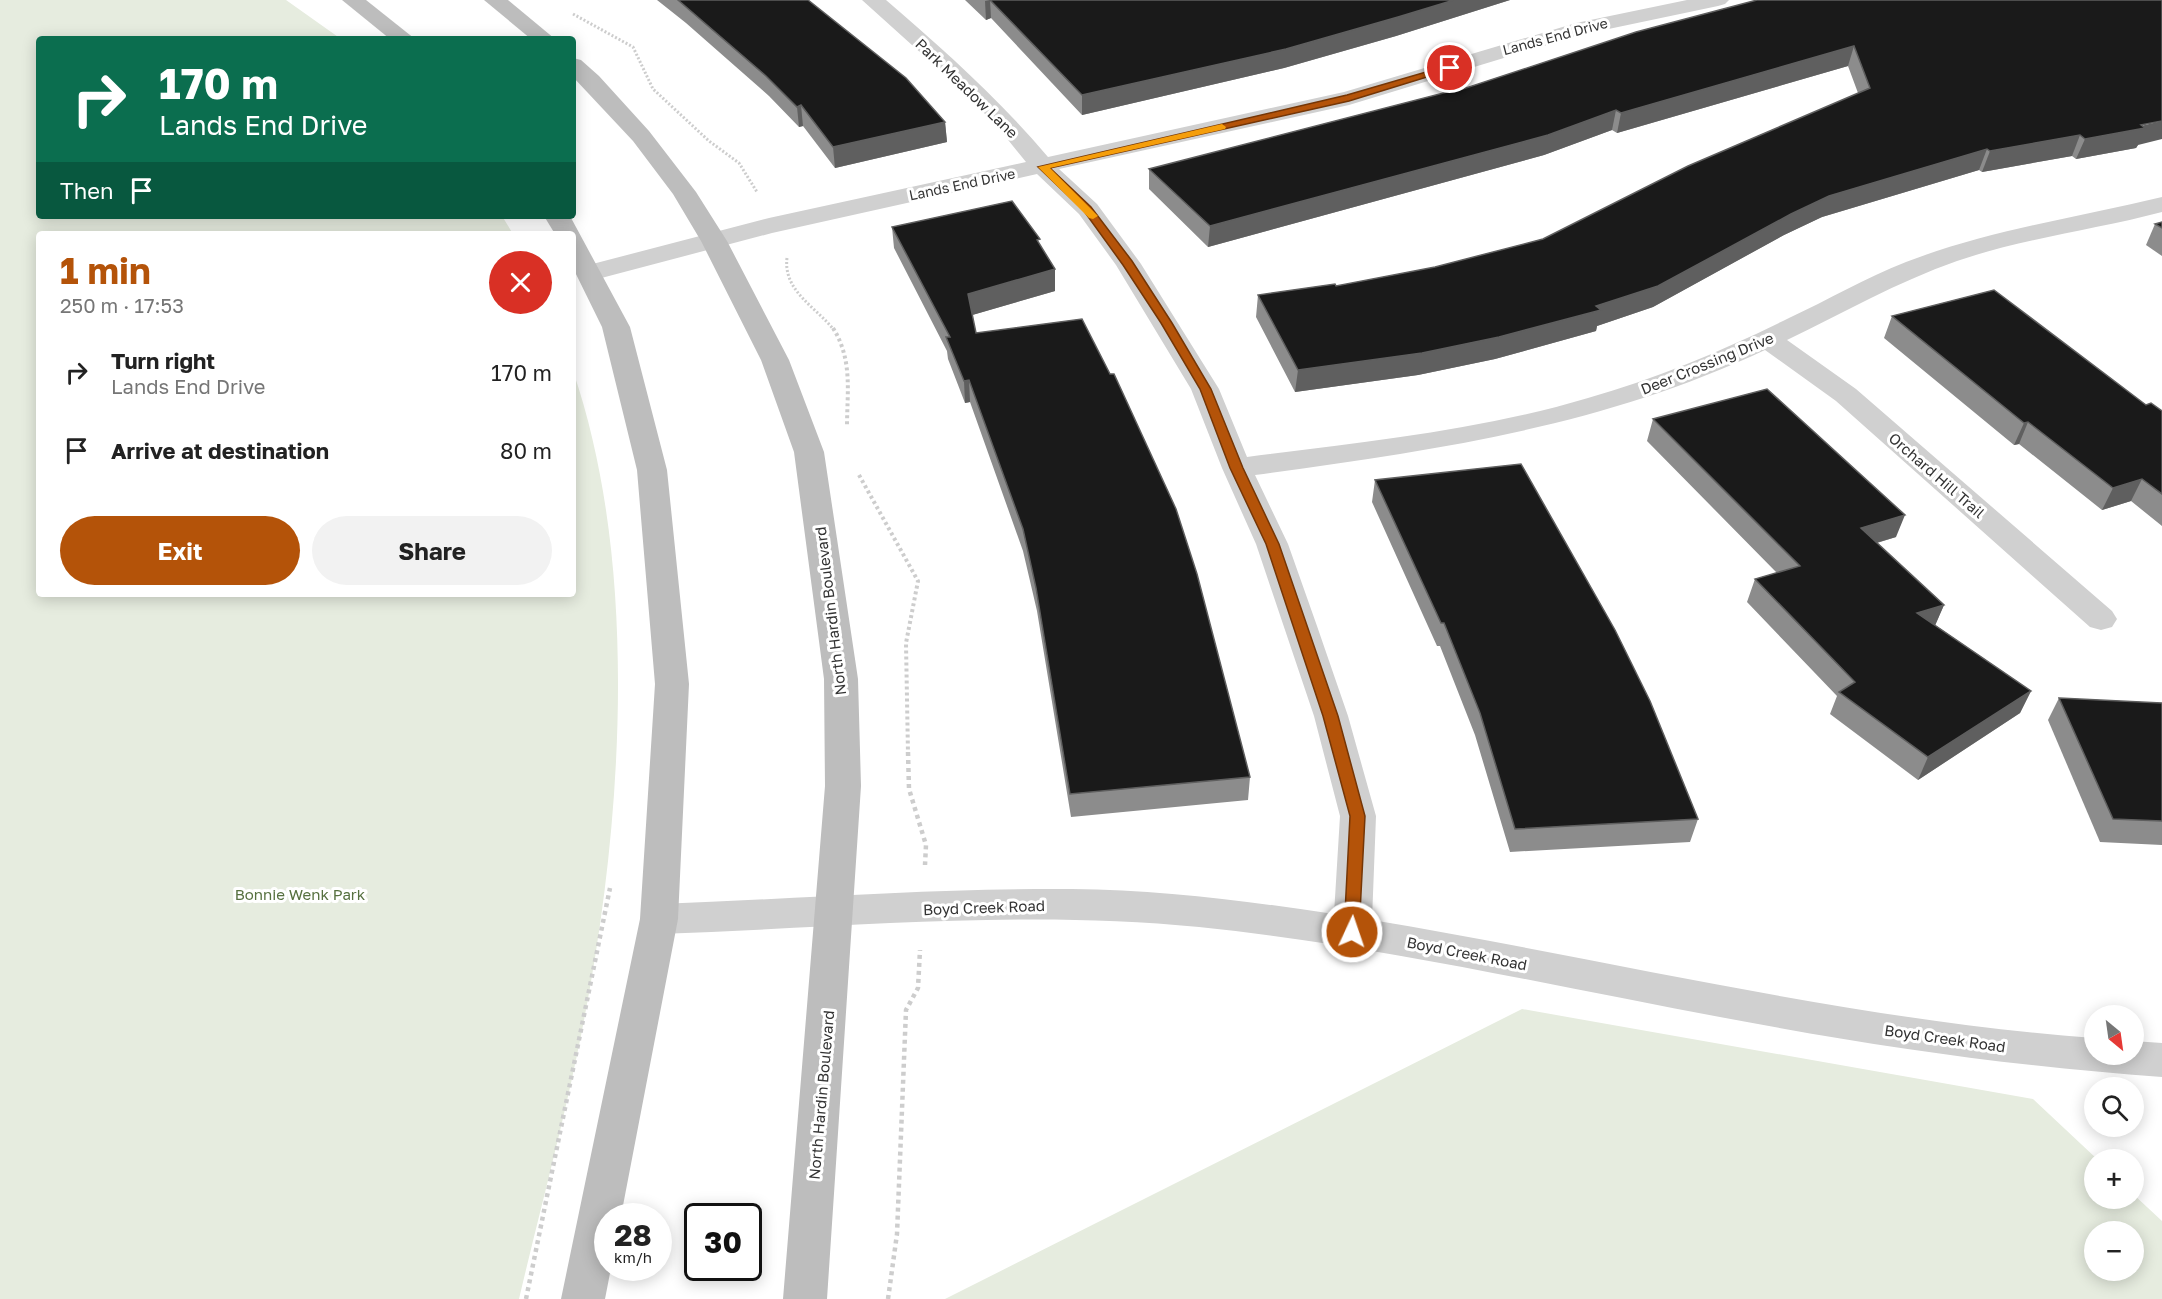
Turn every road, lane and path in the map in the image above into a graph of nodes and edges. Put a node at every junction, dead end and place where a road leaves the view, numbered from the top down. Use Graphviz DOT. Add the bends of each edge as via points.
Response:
graph roads {
  1 [pos="353,0"];
  2 [pos="495,0"];
  3 [pos="873,0"];
  4 [pos="1718,0"];
  5 [pos="569,11"];
  6 [pos="400,36"];
  7 [pos="540,36"];
  8 [pos="576,68"];
  9 [pos="1043,167"];
  10 [pos="758,195"];
  11 [pos="2162,204"];
  12 [pos="714,241"];
  13 [pos="576,248"];
  14 [pos="789,253"];
  15 [pos="590,273"];
  16 [pos="1767,339"];
  17 [pos="849,437"];
  18 [pos="1237,468"];
  19 [pos="856,469"];
  20 [pos="2101,619"];
  21 [pos="926,845"];
  22 [pos="612,882"];
  23 [pos="835,913"];
  24 [pos="659,919"];
  25 [pos="1352,932"];
  26 [pos="918,988"];
  27 [pos="2162,1060"];
  28 [pos="526,1299"];
  29 [pos="583,1299"];
  30 [pos="805,1299"];
  31 [pos="888,1299"];
  1 -- 6 [label="main road"];
  2 -- 7 [label="main road"];
  3 -- 9 [label="street, Park Meadow Lane" via="968,84"];
  4 -- 9 [label="street, Lands End Drive" via="1576,29 1349,98"];
  5 -- 10 [label="path" via="633,47 653,88 709,141 739,163"];
  8 -- 12 [label="main road, North Hardin Boulevard" via="641,136 684,192"];
  9 -- 12 [label="street, Lands End Drive"];
  9 -- 18 [label="street, Park Meadow Lane" via="1088,209 1160,313 1205,389"];
  11 -- 16 [label="street, Deer Crossing Drive" via="1941,258 1856,293"];
  12 -- 15 [label="street, Lands End Drive"];
  12 -- 23 [label="main road, North Hardin Boulevard" via="775,360 809,452 841,679 843,786"];
  13 -- 15 [label="main road"];
  14 -- 17 [label="path" via="784,268 790,281 835,330 846,354 850,375"];
  15 -- 24 [label="main road" via="615,327 652,470 672,684"];
  16 -- 18 [label="street, Deer Crossing Drive" via="1653,387 1533,421 1467,435"];
  16 -- 20 [label="street, Orchard Hill Trail" via="1846,395"];
  18 -- 25 [label="street, Park Meadow Lane" via="1272,544 1301,626 1358,816"];
  19 -- 21 [label="path" via="918,581 906,643 909,789"];
  22 -- 28 [label="path"];
  23 -- 24 [label="street, Boyd Creek Road"];
  23 -- 25 [label="street, Boyd Creek Road" via="1050,904 1217,914"];
  23 -- 30 [label="main road, North Hardin Boulevard"];
  24 -- 29 [label="main road"];
  25 -- 27 [label="street, Boyd Creek Road" via="1872,1028 1977,1044"];
  26 -- 31 [label="path" via="906,1010 897,1234"];
}
